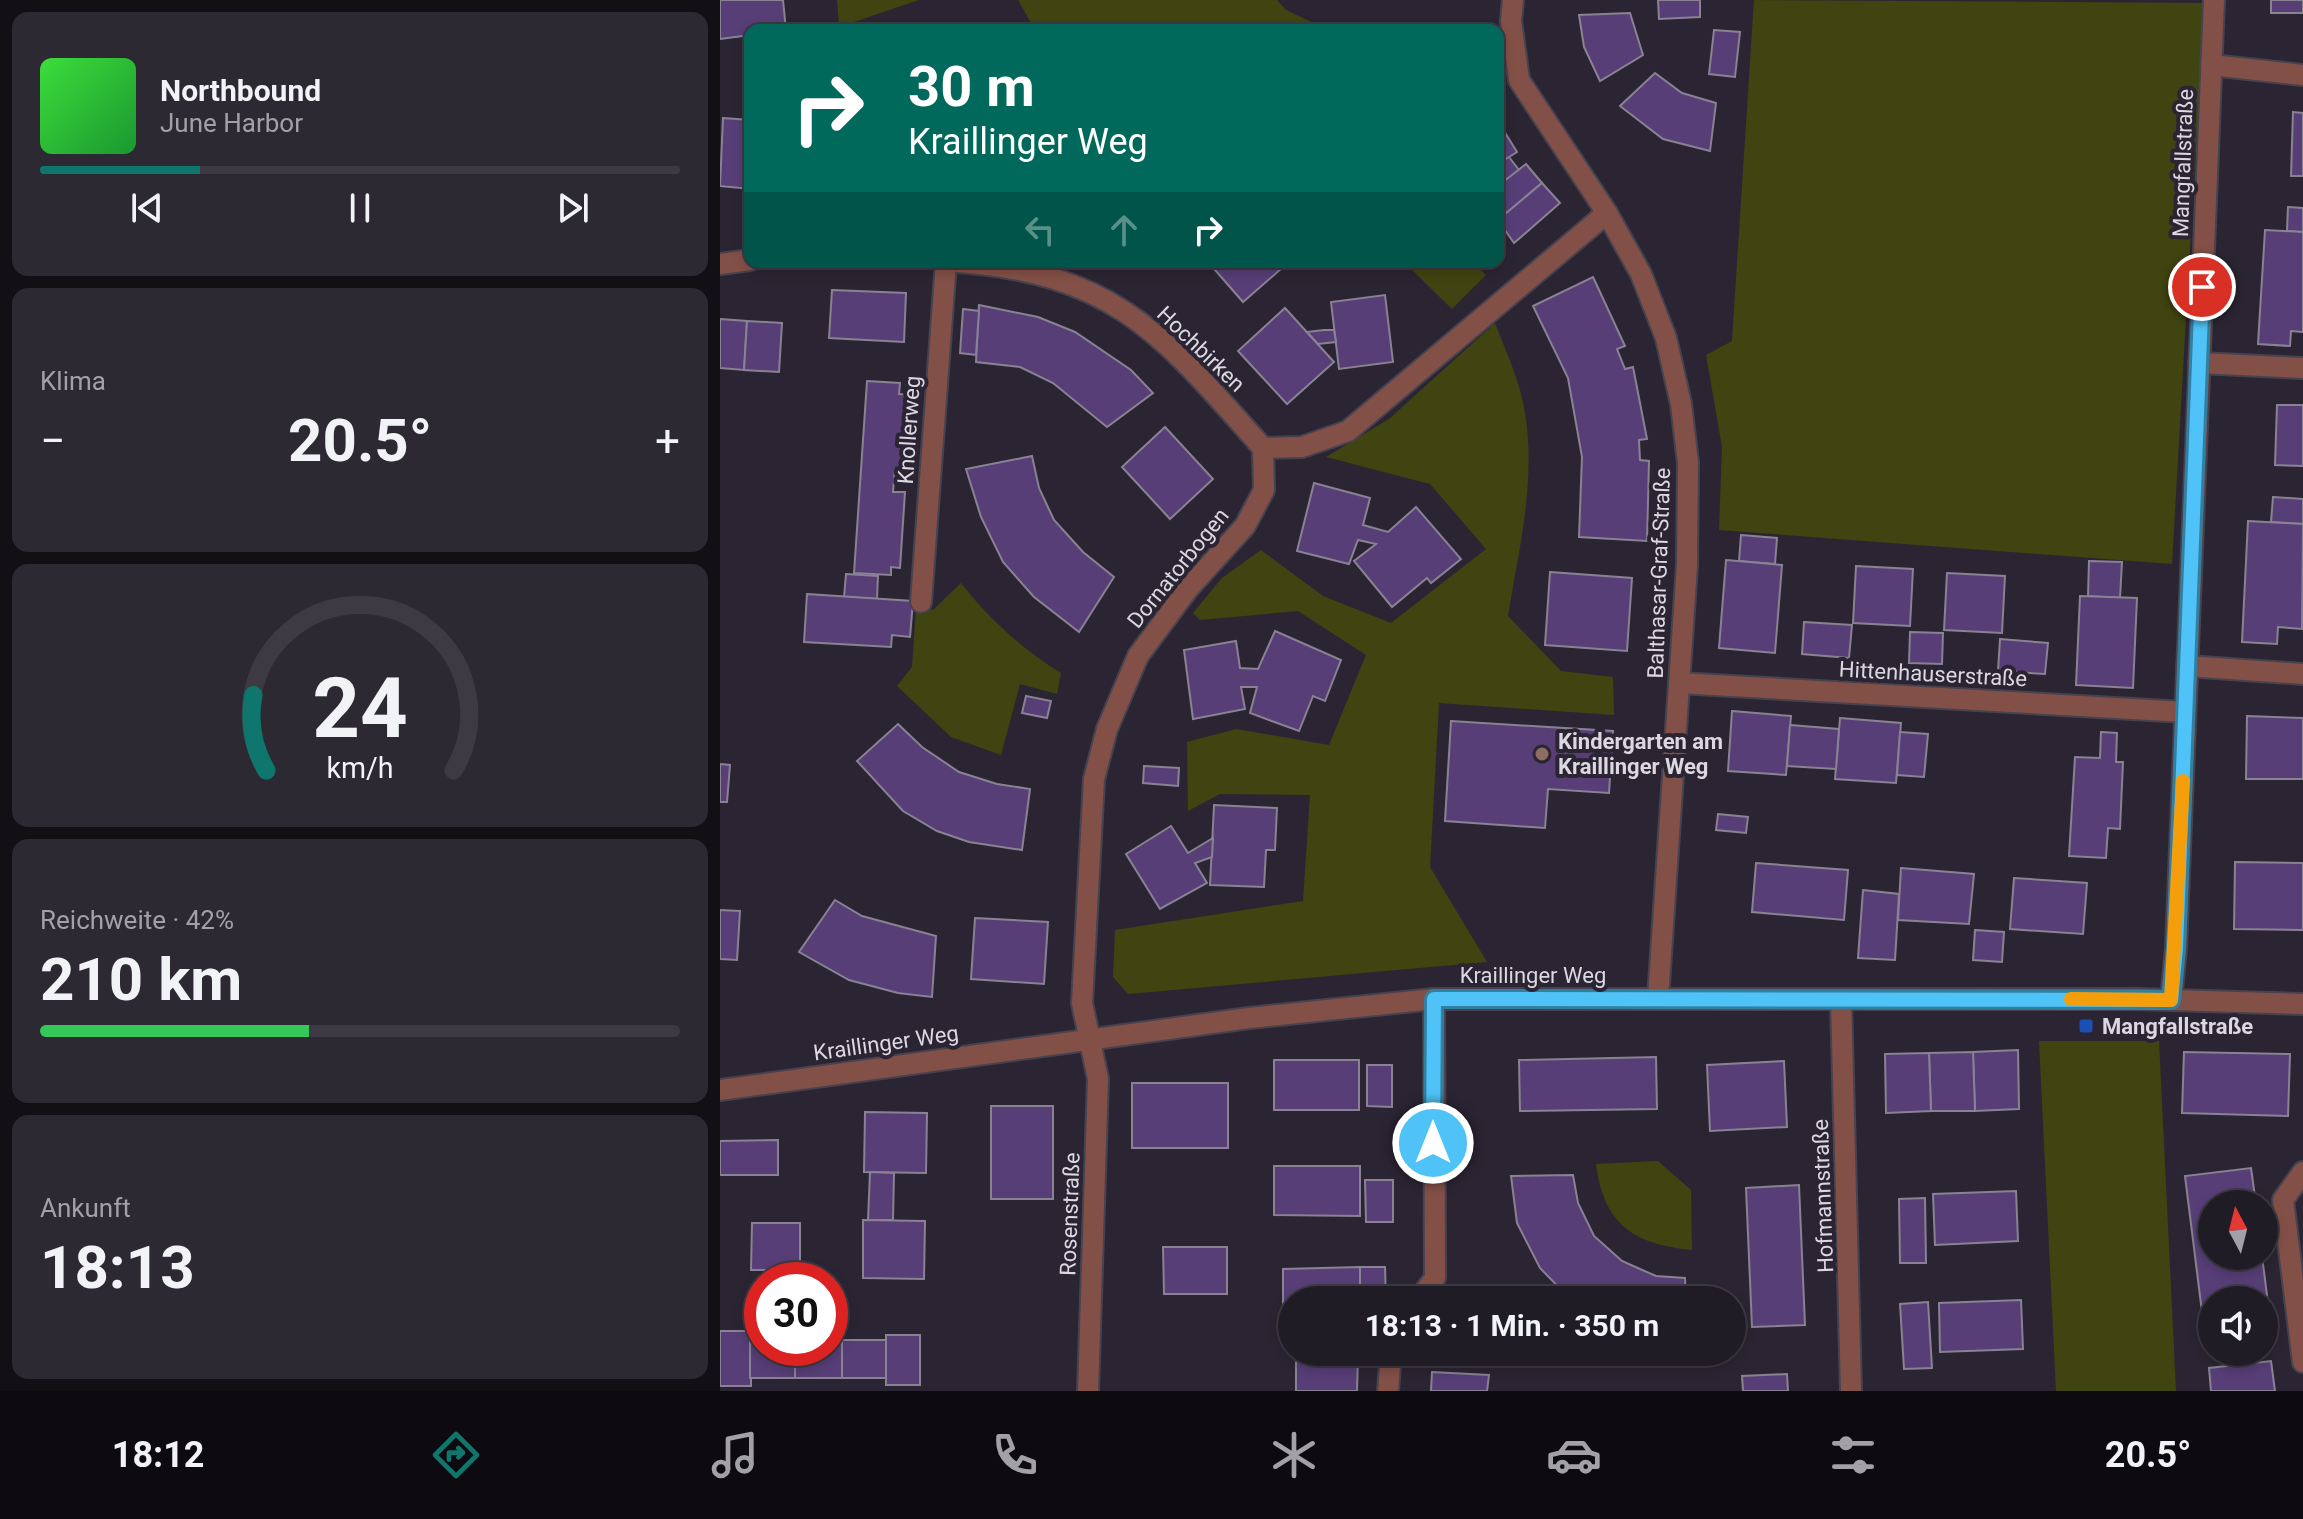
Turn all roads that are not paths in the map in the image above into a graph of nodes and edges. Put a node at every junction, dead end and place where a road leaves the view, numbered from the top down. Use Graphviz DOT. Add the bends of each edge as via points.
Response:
graph roads {
  1 [pos="1513,0"];
  2 [pos="2214,0"];
  3 [pos="2211,65"];
  4 [pos="2303,75"];
  5 [pos="1607,213"];
  6 [pos="744,261"];
  7 [pos="720,264"];
  8 [pos="946,268"];
  9 [pos="1004,268"];
  10 [pos="2199,363"];
  11 [pos="2303,368"];
  12 [pos="1263,448"];
  13 [pos="921,602"];
  14 [pos="2187,666"];
  15 [pos="2303,674"];
  16 [pos="1679,683"];
  17 [pos="2185,712"];
  18 [pos="1434,999"];
  19 [pos="1658,999"];
  20 [pos="1841,999"];
  21 [pos="2171,1000"];
  22 [pos="2303,1004"];
  23 [pos="1088,1040"];
  24 [pos="720,1090"];
  25 [pos="2303,1172"];
  26 [pos="1429,1286"];
  27 [pos="2303,1362"];
  28 [pos="1390,1366"];
  29 [pos="1088,1391"];
  30 [pos="1388,1391"];
  31 [pos="1851,1391"];
  1 -- 5 [label="street, Balthasar-Graf-Straße" via="1519,80"];
  2 -- 3 [label="street, Mangfallstraße"];
  3 -- 4 [label="street"];
  3 -- 10 [label="street, Mangfallstraße"];
  5 -- 12 [label="street" via="1348,431 1302,447"];
  5 -- 16 [label="street, Balthasar-Graf-Straße" via="1641,274 1661,325 1681,404 1688,463"];
  6 -- 7 [label="street"];
  8 -- 13 [label="street, Knollerweg"];
  9 -- 12 [label="street, Hochbirken" via="1042,273 1119,306 1166,342"];
  10 -- 11 [label="street"];
  10 -- 14 [label="street, Mangfallstraße"];
  12 -- 23 [label="street, Dornatorbogen" via="1264,490 1245,526 1187,590 1138,656 1107,729 1094,779 1085,895 1082,1003"];
  14 -- 15 [label="street"];
  14 -- 17 [label="street, Mangfallstraße"];
  16 -- 17 [label="street, Hittenhauserstraße"];
  16 -- 19 [label="street, Balthasar-Graf-Straße"];
  17 -- 21 [label="street, Mangfallstraße"];
  18 -- 19 [label="street, Kraillinger Weg"];
  18 -- 23 [label="street, Kraillinger Weg"];
  18 -- 26 [label="street" via="1435,1278"];
  19 -- 20 [label="street, Kraillinger Weg"];
  20 -- 21 [label="street, Kraillinger Weg"];
  20 -- 31 [label="street, Hofmannstraße"];
  21 -- 22 [label="street, Kraillinger Weg"];
  23 -- 24 [label="street, Kraillinger Weg"];
  23 -- 29 [label="street, Rosenstraße" via="1098,1079"];
  25 -- 27 [label="street" via="2283,1200"];
  28 -- 30 [label="street"];
}
